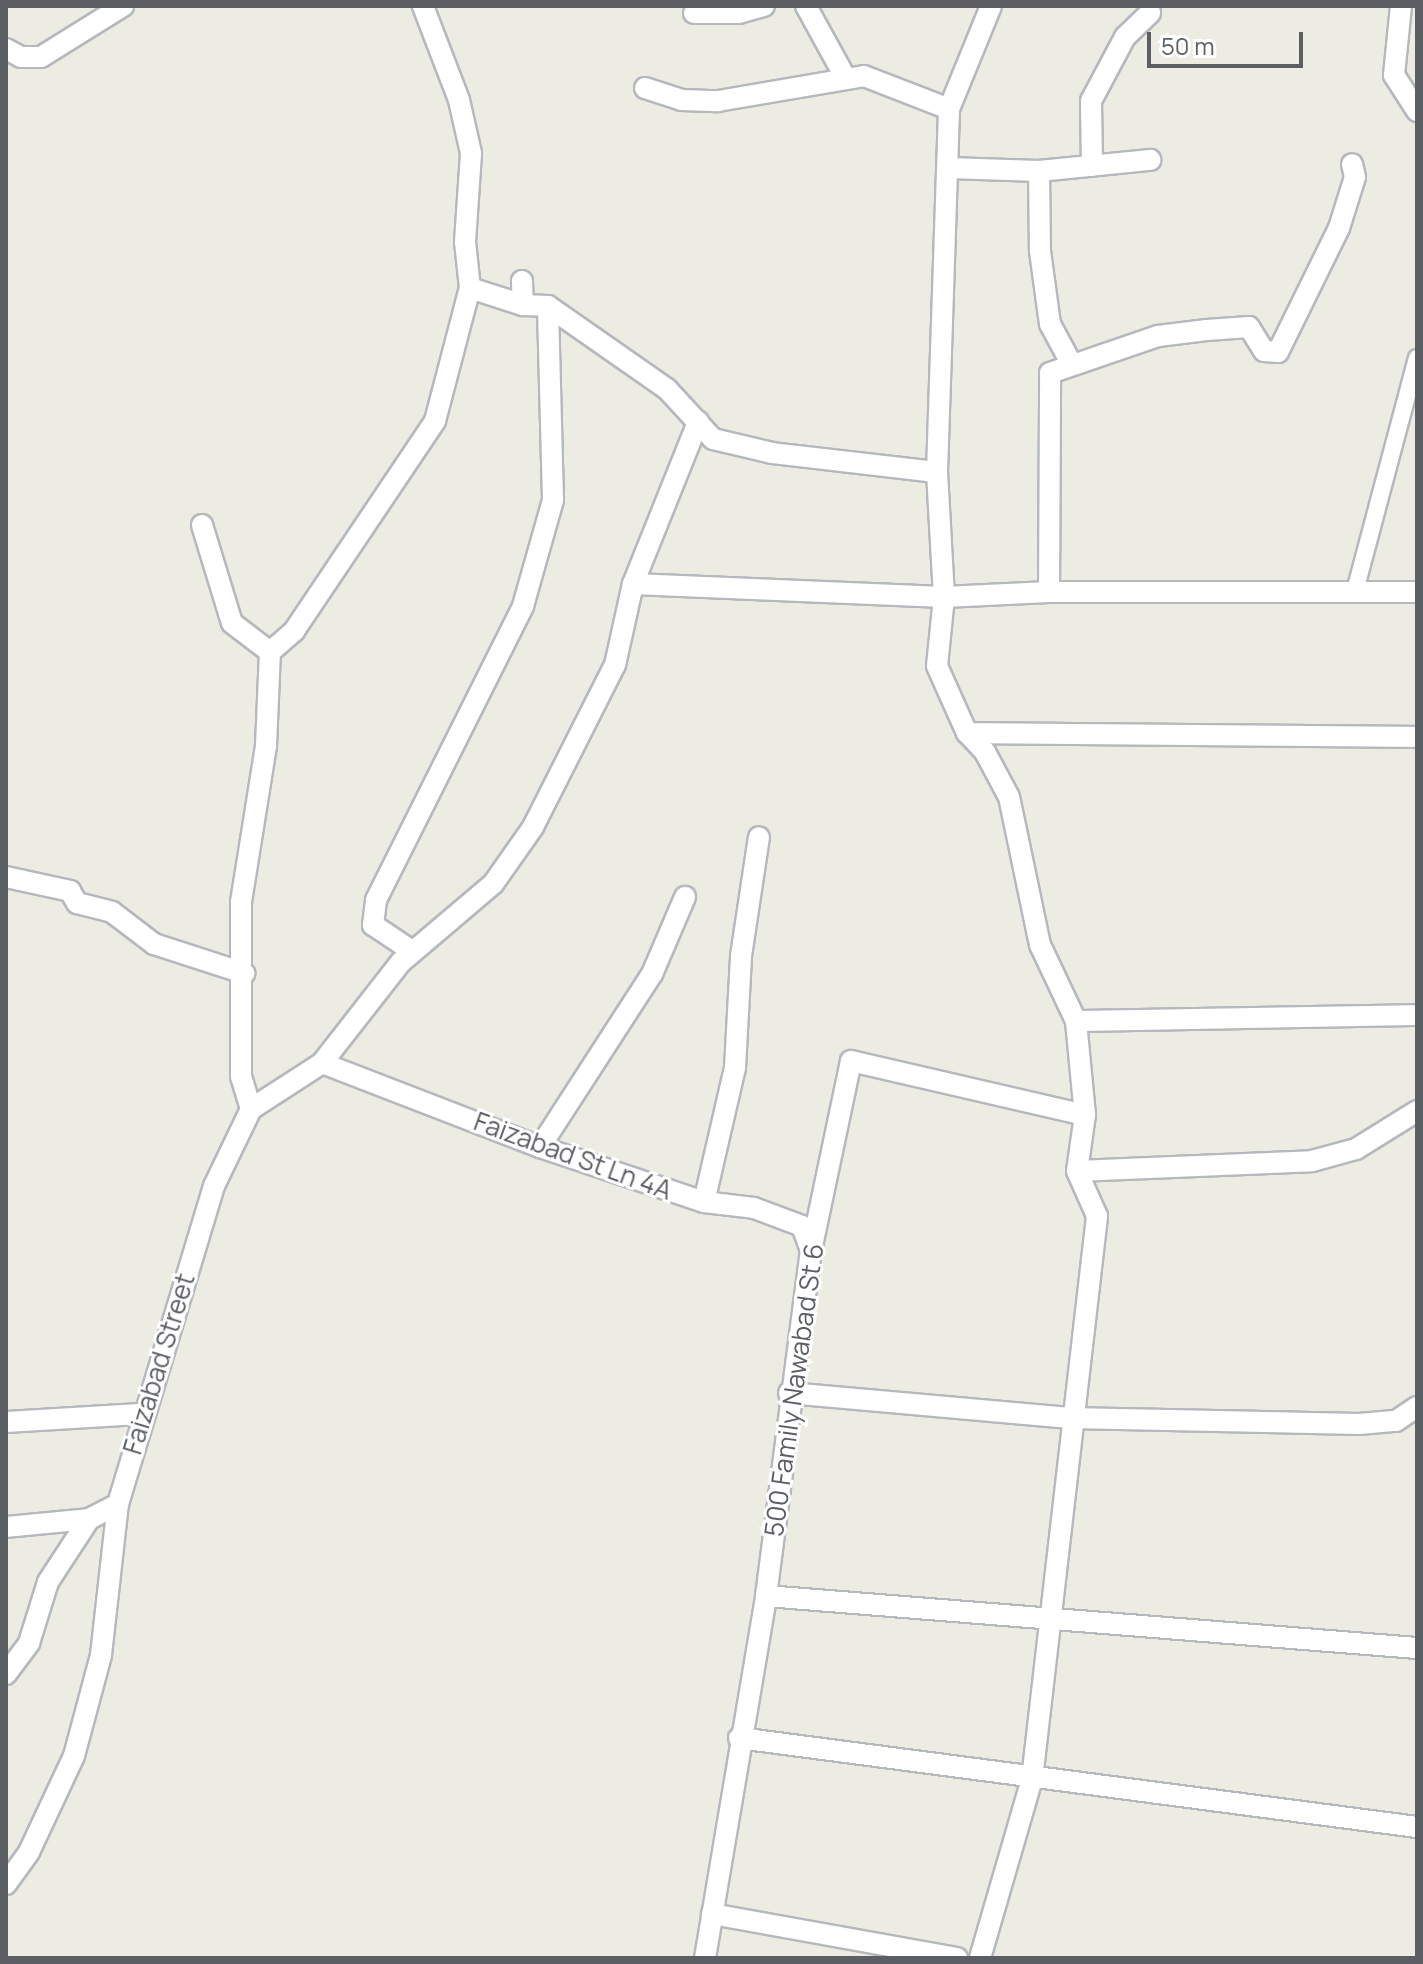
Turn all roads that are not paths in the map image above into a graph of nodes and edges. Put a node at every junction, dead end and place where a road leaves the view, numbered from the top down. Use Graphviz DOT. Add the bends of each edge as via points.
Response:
graph roads {
  1 [pos="123,6"];
  2 [pos="423,6"];
  3 [pos="764,6"];
  4 [pos="806,6"];
  5 [pos="991,6"];
  6 [pos="1401,6"];
  7 [pos="694,13"];
  8 [pos="1150,13"];
  9 [pos="6,49"];
  10 [pos="845,77"];
  11 [pos="645,88"];
  12 [pos="949,109"];
  13 [pos="1417,111"];
  14 [pos="1150,160"];
  15 [pos="1352,164"];
  16 [pos="1092,166"];
  17 [pos="948,168"];
  18 [pos="1039,171"];
  19 [pos="522,281"];
  20 [pos="470,288"];
  21 [pos="523,305"];
  22 [pos="548,306"];
  23 [pos="1417,358"];
  24 [pos="1071,363"];
  25 [pos="698,422"];
  26 [pos="937,472"];
  27 [pos="202,525"];
  28 [pos="633,584"];
  29 [pos="1355,591"];
  30 [pos="1049,592"];
  31 [pos="1417,592"];
  32 [pos="944,597"];
  33 [pos="270,652"];
  34 [pos="967,733"];
  35 [pos="1417,737"];
  36 [pos="759,837"];
  37 [pos="6,877"];
  38 [pos="685,897"];
  39 [pos="412,951"];
  40 [pos="244,973"];
  41 [pos="1417,1015"];
  42 [pos="1076,1021"];
  43 [pos="322,1063"];
  44 [pos="251,1109"];
  45 [pos="1417,1111"];
  46 [pos="1085,1115"];
  47 [pos="540,1147"];
  48 [pos="1077,1171"];
  49 [pos="704,1202"];
  50 [pos="811,1251"];
  51 [pos="789,1393"];
  52 [pos="1417,1407"];
  53 [pos="142,1414"];
  54 [pos="7,1416"];
  55 [pos="1070,1418"];
  56 [pos="118,1504"];
  57 [pos="89,1519"];
  58 [pos="6,1527"];
  59 [pos="766,1596"];
  60 [pos="1047,1616"];
  61 [pos="1417,1648"];
  62 [pos="6,1674"];
  63 [pos="739,1738"];
  64 [pos="1032,1779"];
  65 [pos="1417,1827"];
  66 [pos="6,1884"];
  67 [pos="712,1914"];
  68 [pos="705,1958"];
  69 [pos="957,1958"];
  70 [pos="980,1958"];
  1 -- 9 [label="street" via="41,57 21,57"];
  2 -- 20 [label="street" via="459,100 471,153 465,242"];
  3 -- 7 [label="street" via="739,13"];
  4 -- 10 [label="street"];
  5 -- 12 [label="street"];
  6 -- 13 [label="street" via="1394,75"];
  8 -- 16 [label="street" via="1125,37 1091,101"];
  10 -- 11 [label="street" via="718,101 681,100"];
  10 -- 12 [label="street" via="891,84"];
  12 -- 17 [label="street"];
  14 -- 16 [label="street"];
  15 -- 24 [label="street" via="1355,177 1339,228 1278,352 1264,351 1249,327 1158,336"];
  16 -- 18 [label="street"];
  17 -- 18 [label="street"];
  17 -- 26 [label="street"];
  18 -- 24 [label="street" via="1040,251 1050,324"];
  19 -- 21 [label="street"];
  20 -- 21 [label="street"];
  20 -- 33 [label="street" via="435,421 294,631"];
  21 -- 22 [label="street"];
  22 -- 25 [label="street" via="667,389"];
  22 -- 39 [label="street" via="553,500 527,591 376,900 373,925"];
  23 -- 29 [label="street"];
  24 -- 30 [label="street" via="1050,373"];
  25 -- 26 [label="street" via="713,439 772,453"];
  25 -- 28 [label="street"];
  26 -- 32 [label="street"];
  27 -- 33 [label="street" via="232,623"];
  28 -- 32 [label="street"];
  28 -- 39 [label="street" via="615,665 533,827 493,884"];
  29 -- 30 [label="street"];
  29 -- 31 [label="street"];
  30 -- 32 [label="street"];
  32 -- 34 [label="street" via="937,666"];
  33 -- 40 [label="street" via="266,746 241,902"];
  34 -- 35 [label="street"];
  34 -- 42 [label="street" via="985,752 1009,797 1040,945"];
  36 -- 49 [label="street" via="741,956 735,1068"];
  37 -- 40 [label="street" via="70,891 77,903 112,912 154,944"];
  38 -- 47 [label="street" via="652,974"];
  39 -- 43 [label="street"];
  40 -- 44 [label="street" via="241,1076"];
  41 -- 42 [label="street"];
  42 -- 46 [label="street"];
  43 -- 44 [label="street"];
  43 -- 47 [label="street, Faizabad St Ln 4A"];
  44 -- 53 [label="street, Faizabad Street" via="214,1186"];
  45 -- 48 [label="street" via="1356,1149 1312,1161"];
  46 -- 48 [label="street"];
  46 -- 50 [label="street, 500 Family Nawabad St 6" via="851,1061"];
  47 -- 49 [label="street, Faizabad St Ln 4A"];
  48 -- 55 [label="street" via="1097,1216"];
  49 -- 50 [label="street, Faizabad St Ln 4A" via="754,1208 802,1226"];
  50 -- 51 [label="street, 500 Family Nawabad St 6"];
  51 -- 55 [label="street"];
  51 -- 59 [label="street, 500 Family Nawabad St 6"];
  52 -- 55 [label="street" via="1396,1421 1359,1424"];
  53 -- 54 [label="street"];
  53 -- 56 [label="street, Faizabad Street"];
  55 -- 60 [label="street"];
  56 -- 57 [label="street"];
  56 -- 66 [label="street, Faizabad Street" via="101,1655 74,1756 29,1852"];
  57 -- 58 [label="street"];
  57 -- 62 [label="street" via="48,1582 29,1643"];
  59 -- 60 [label="street"];
  59 -- 63 [label="street, 500 Family Nawabad St 6"];
  60 -- 61 [label="street"];
  60 -- 64 [label="street"];
  63 -- 64 [label="street"];
  63 -- 67 [label="street, 500 Family Nawabad St 6"];
  64 -- 65 [label="street"];
  64 -- 70 [label="street"];
  67 -- 68 [label="street, 500 Family Nawabad St 6"];
  67 -- 69 [label="street"];
}
